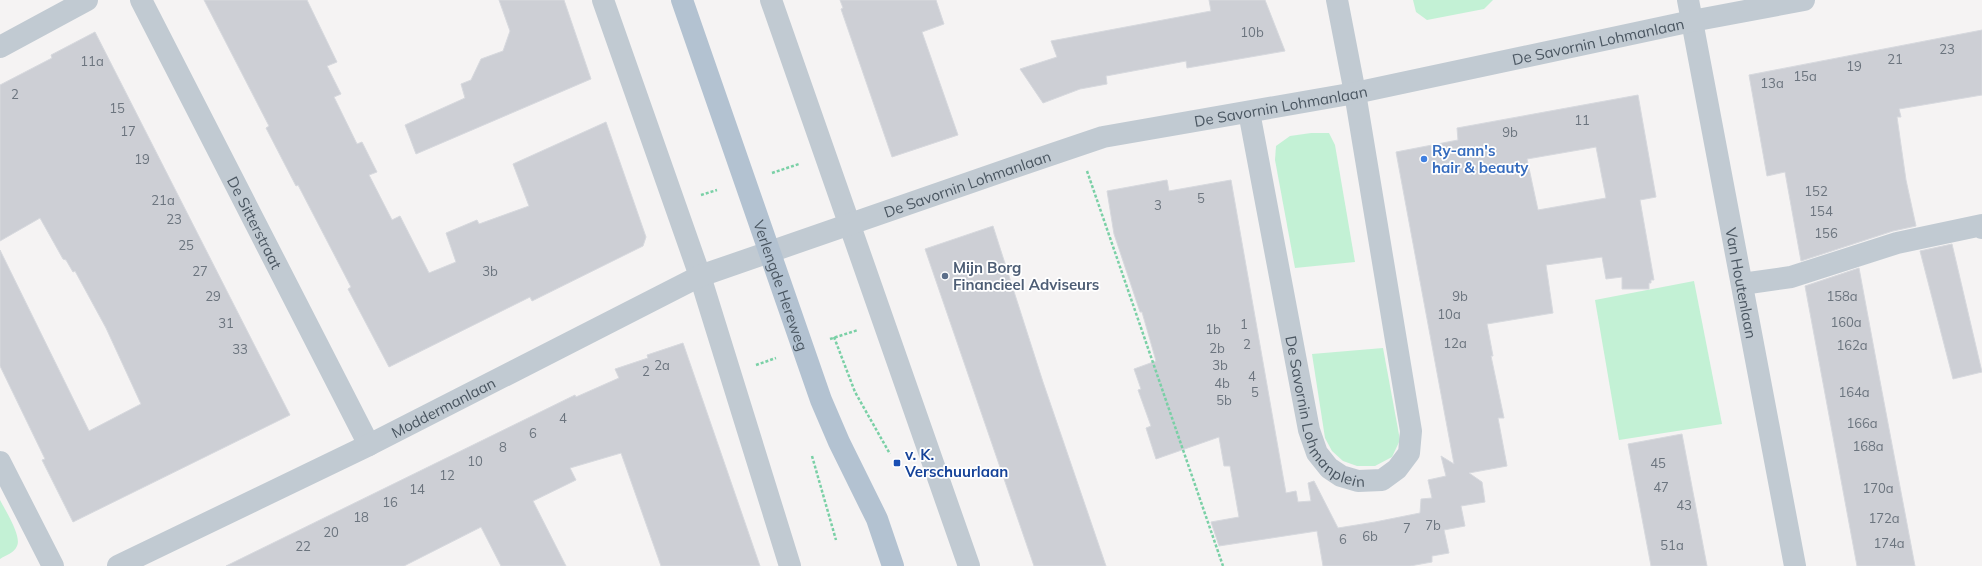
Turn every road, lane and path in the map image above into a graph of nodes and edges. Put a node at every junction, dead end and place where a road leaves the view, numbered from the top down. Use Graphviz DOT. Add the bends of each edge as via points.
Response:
graph roads {
  1 [pos="87,0"];
  2 [pos="141,0"];
  3 [pos="603,0"];
  4 [pos="682,0"];
  5 [pos="771,0"];
  6 [pos="1337,0"];
  7 [pos="1688,0"];
  8 [pos="1804,0"];
  9 [pos="1692,21"];
  10 [pos="0,47"];
  11 [pos="1355,93"];
  12 [pos="1249,112"];
  13 [pos="1079,146"];
  14 [pos="851,224"];
  15 [pos="1982,228"];
  16 [pos="769,252"];
  17 [pos="700,276"];
  18 [pos="1742,284"];
  19 [pos="834,337"];
  20 [pos="368,444"];
  21 [pos="890,454"];
  22 [pos="0,462"];
  23 [pos="53,566"];
  24 [pos="118,566"];
  25 [pos="790,566"];
  26 [pos="893,566"];
  27 [pos="969,566"];
  28 [pos="1223,566"];
  29 [pos="1795,566"];
  1 -- 10 [label="street"];
  2 -- 20 [label="street, De Sitterstraat"];
  3 -- 17 [label="street"];
  4 -- 16 [label="main road, Verlengde Hereweg"];
  5 -- 14 [label="street"];
  6 -- 11 [label="street, De Savornin Lohmanplein"];
  7 -- 9 [label="street, Van Houtenlaan"];
  8 -- 9 [label="street, De Savornin Lohmanlaan"];
  9 -- 11 [label="street, De Savornin Lohmanlaan"];
  9 -- 18 [label="street, Van Houtenlaan"];
  11 -- 12 [label="street, De Savornin Lohmanlaan"];
  11 -- 12 [label="street, De Savornin Lohmanplein" via="1411,431 1409,453 1397,469 1382,480 1358,481 1341,476 1317,453 1310,430"];
  12 -- 13 [label="street, De Savornin Lohmanlaan" via="1103,137"];
  13 -- 14 [label="street, De Savornin Lohmanlaan"];
  13 -- 28 [label="path"];
  14 -- 16 [label="street, De Savornin Lohmanlaan"];
  14 -- 27 [label="street"];
  15 -- 18 [label="street" via="1982,225 1897,243 1791,277"];
  16 -- 17 [label="street, Moddermanlaan"];
  16 -- 26 [label="main road, Verlengde Hereweg" via="821,400 877,519"];
  17 -- 20 [label="street, Moddermanlaan"];
  17 -- 25 [label="street"];
  18 -- 29 [label="street, Van Houtenlaan"];
  19 -- 21 [label="path" via="855,392"];
  20 -- 24 [label="street, Moddermanlaan"];
  22 -- 23 [label="street"];
}
